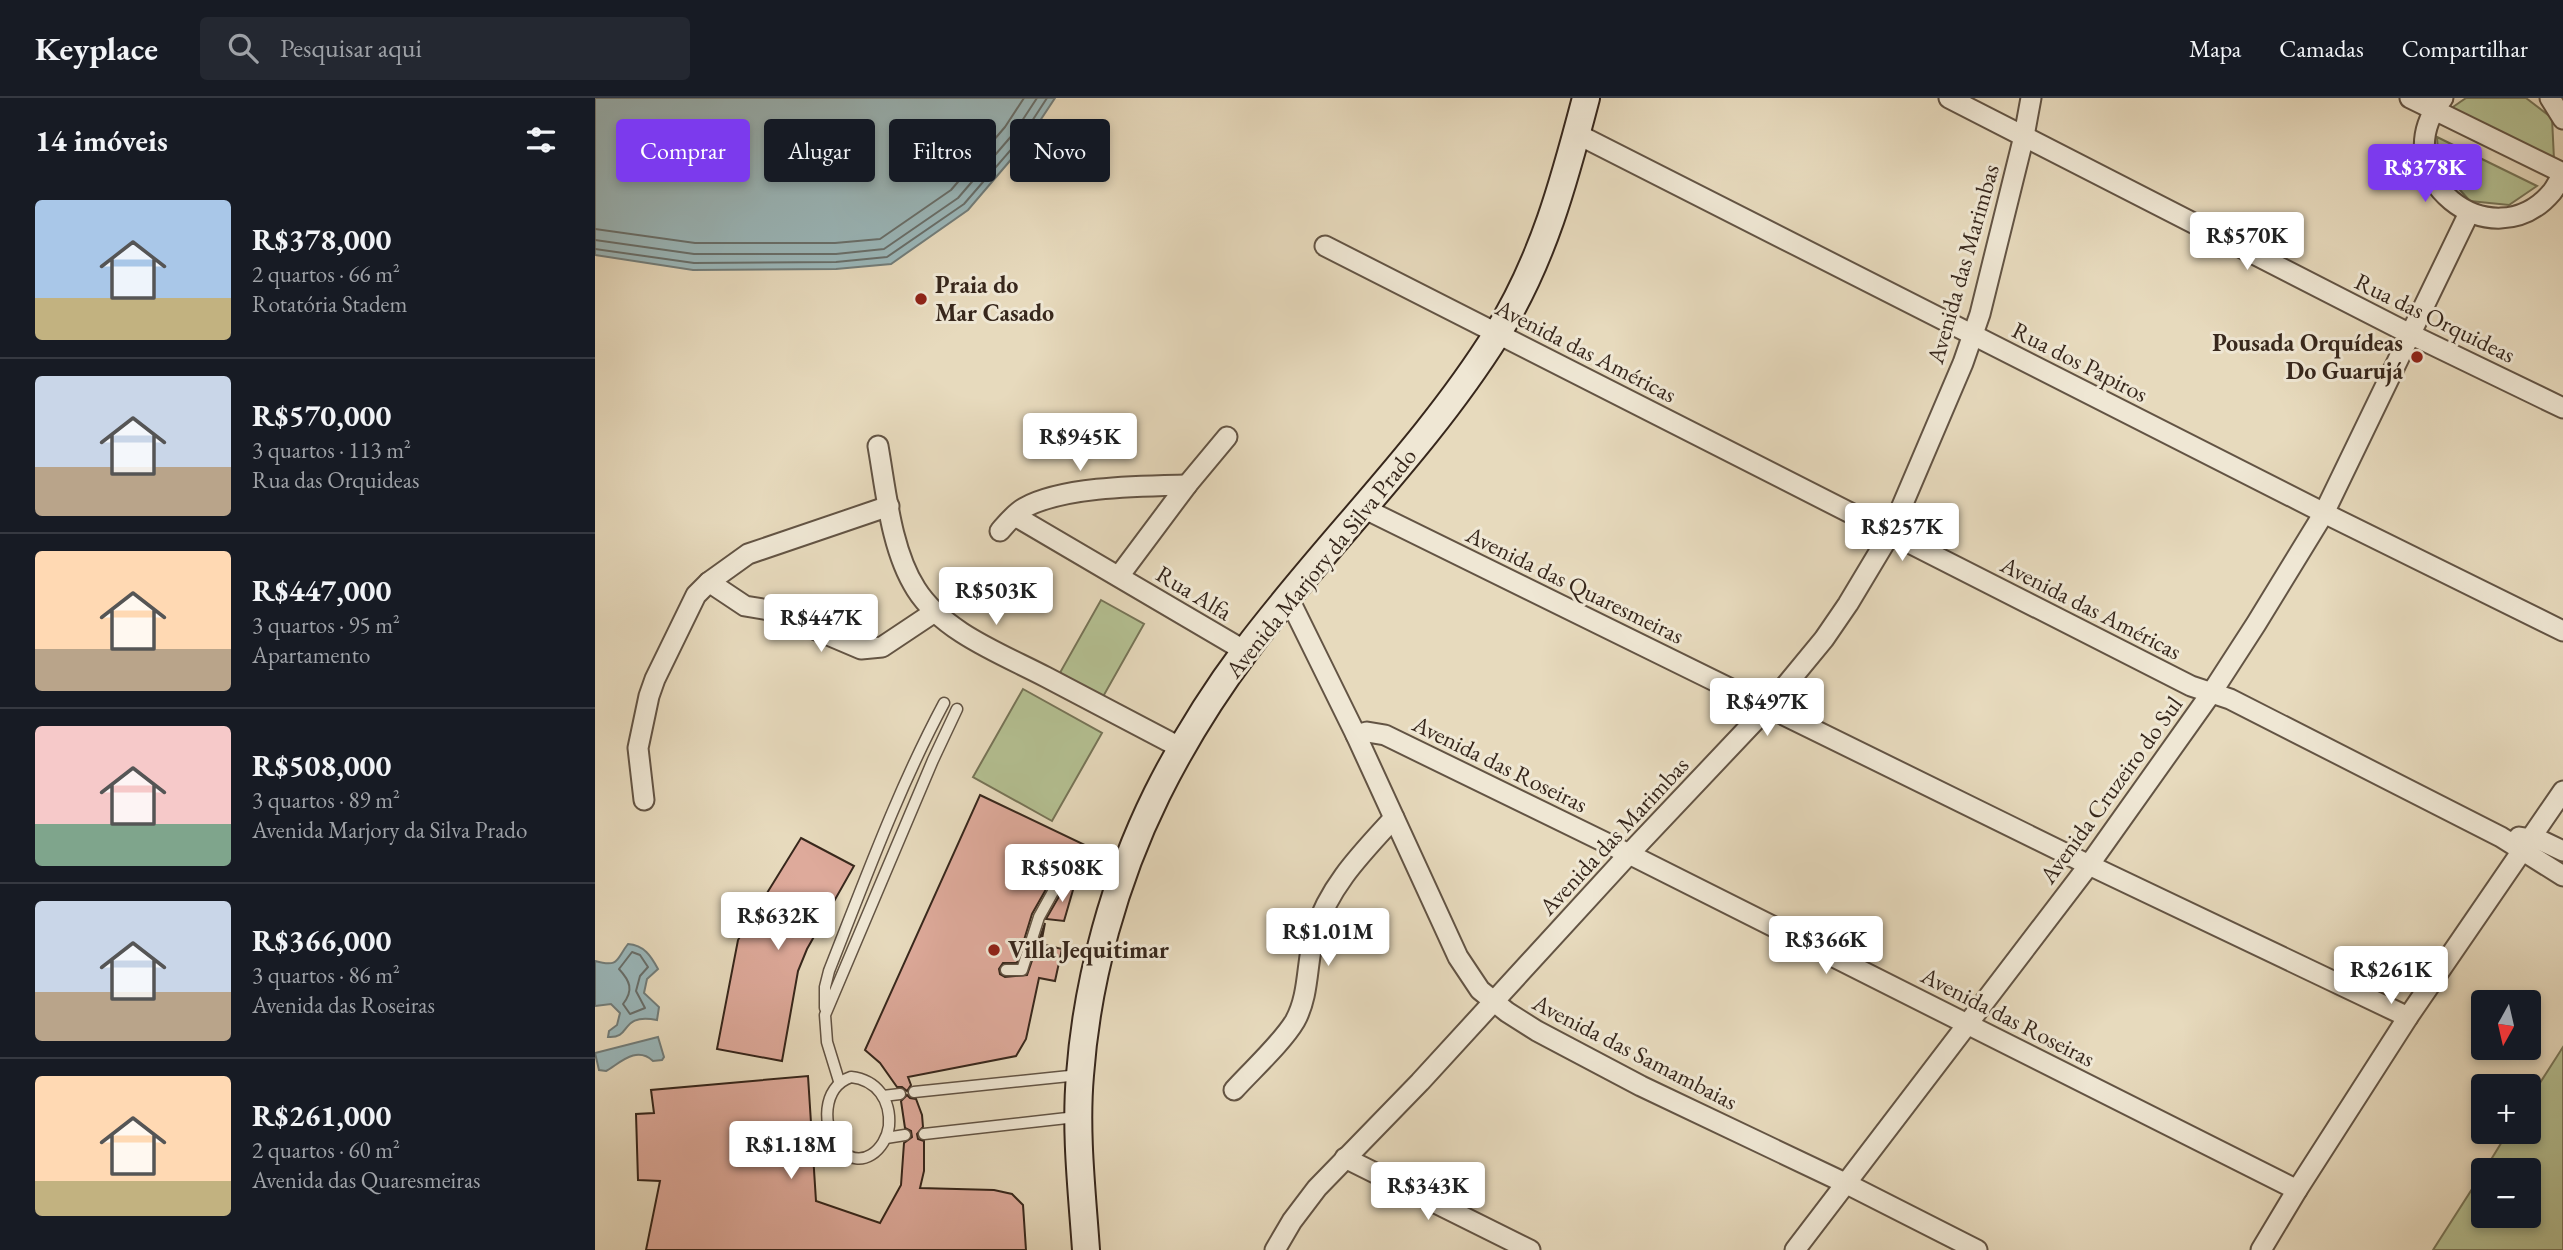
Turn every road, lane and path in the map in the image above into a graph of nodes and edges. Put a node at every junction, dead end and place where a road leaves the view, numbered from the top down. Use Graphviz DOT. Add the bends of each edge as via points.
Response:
graph roads {
  1 [pos="1586,98"];
  2 [pos="1949,98"];
  3 [pos="2031,98"];
  4 [pos="2410,98"];
  5 [pos="2550,98"];
  6 [pos="2438,104"];
  7 [pos="2563,119"];
  8 [pos="1577,134"];
  9 [pos="2024,135"];
  10 [pos="2563,173"];
  11 [pos="2469,213"];
  12 [pos="1325,246"];
  13 [pos="1498,332"];
  14 [pos="2410,334"];
  15 [pos="1973,335"];
  16 [pos="2563,408"];
  17 [pos="1227,437"];
  18 [pos="878,446"];
  19 [pos="1187,485"];
  20 [pos="889,506"];
  21 [pos="1363,508"];
  22 [pos="2324,513"];
  23 [pos="1015,516"];
  24 [pos="1000,530"];
  25 [pos="1890,534"];
  26 [pos="1119,576"];
  27 [pos="709,582"];
  28 [pos="1288,597"];
  29 [pos="933,613"];
  30 [pos="2563,631"];
  31 [pos="1245,651"];
  32 [pos="2212,692"];
  33 [pos="944,703"];
  34 [pos="1769,707"];
  35 [pos="957,709"];
  36 [pos="1356,735"];
  37 [pos="1183,749"];
  38 [pos="2563,791"];
  39 [pos="644,800"];
  40 [pos="1394,818"];
  41 [pos="2525,844"];
  42 [pos="2563,852"];
  43 [pos="1629,854"];
  44 [pos="2089,864"];
  45 [pos="1125,872"];
  46 [pos="2563,876"];
  47 [pos="1006,970"];
  48 [pos="1494,1002"];
  49 [pos="825,1015"];
  50 [pos="2408,1017"];
  51 [pos="1969,1025"];
  52 [pos="1080,1075"];
  53 [pos="839,1081"];
  54 [pos="1234,1090"];
  55 [pos="914,1093"];
  56 [pos="900,1094"];
  57 [pos="883,1096"];
  58 [pos="1079,1117"];
  59 [pos="924,1134"];
  60 [pos="905,1135"];
  61 [pos="886,1138"];
  62 [pos="1345,1158"];
  63 [pos="1847,1184"];
  64 [pos="2297,1190"];
  65 [pos="1086,1250"];
  66 [pos="1275,1250"];
  67 [pos="1530,1250"];
  68 [pos="1795,1250"];
  69 [pos="1977,1250"];
  70 [pos="2261,1250"];
  1 -- 8 [label="main road, Avenida Marjory da Silva Prado"];
  2 -- 9 [label="street, Rua das Orquideas"];
  3 -- 9 [label="street, Avenida das Marimbas"];
  4 -- 6 [label="street"];
  5 -- 7 [label="street"];
  6 -- 10 [label="street"];
  6 -- 11 [label="street" via="2425,133 2424,158 2433,181 2448,200"];
  8 -- 13 [label="main road, Avenida Marjory da Silva Prado" via="1547,234"];
  8 -- 15 [label="street, Rua dos Papiros"];
  9 -- 14 [label="street, Rua das Orquideas"];
  9 -- 15 [label="street, Avenida das Marimbas"];
  10 -- 11 [label="street" via="2535,207 2514,216 2491,218"];
  11 -- 14 [label="street, Avenida Cruzeiro do Sul"];
  12 -- 13 [label="street, Avenida das Américas"];
  13 -- 21 [label="main road, Avenida Marjory da Silva Prado" via="1428,433"];
  13 -- 25 [label="street, Avenida das Américas"];
  14 -- 16 [label="street, Rua das Orquideas"];
  14 -- 22 [label="street, Avenida Cruzeiro do Sul"];
  15 -- 22 [label="street, Rua dos Papiros"];
  15 -- 25 [label="street, Avenida das Marimbas"];
  17 -- 19 [label="street, Rua Alfa"];
  18 -- 20 [label="street"];
  19 -- 23 [label="street" via="1059,496"];
  19 -- 26 [label="street, Rua Alfa"];
  20 -- 27 [label="street" via="748,554"];
  20 -- 29 [label="street" via="906,572"];
  21 -- 28 [label="main road, Avenida Marjory da Silva Prado"];
  21 -- 34 [label="street, Avenida das Quaresmeiras"];
  22 -- 30 [label="street, Rua dos Papiros"];
  22 -- 32 [label="street, Avenida Cruzeiro do Sul"];
  23 -- 24 [label="street"];
  23 -- 26 [label="street, Rua Alfa"];
  25 -- 32 [label="street, Avenida das Américas" via="2191,686"];
  25 -- 34 [label="street, Avenida das Marimbas" via="1825,639"];
  26 -- 31 [label="street, Rua Alfa"];
  27 -- 29 [label="street" via="745,606 769,610 861,649 882,647"];
  27 -- 39 [label="street" via="688,608 649,696 638,748"];
  28 -- 31 [label="main road, Avenida Marjory da Silva Prado"];
  28 -- 36 [label="street, Avenida das Samambaias"];
  29 -- 37 [label="street" via="984,650"];
  31 -- 37 [label="main road, Avenida Marjory da Silva Prado"];
  32 -- 41 [label="street, Avenida das Américas" via="2501,838"];
  32 -- 44 [label="street, Avenida Cruzeiro do Sul"];
  33 -- 49 [label="lane" via="906,778 829,971"];
  34 -- 43 [label="street, Avenida das Marimbas"];
  34 -- 44 [label="street, Avenida das Quaresmeiras"];
  35 -- 49 [label="lane"];
  36 -- 40 [label="street, Avenida das Samambaias"];
  36 -- 43 [label="street, Avenida das Roseiras" via="1385,735"];
  37 -- 45 [label="main road, Avenida Marjory da Silva Prado" via="1158,791"];
  38 -- 41 [label="street"];
  40 -- 48 [label="street, Avenida das Samambaias" via="1458,957"];
  40 -- 54 [label="street" via="1330,894 1314,934 1295,1020"];
  41 -- 42 [label="street, Avenida das Américas"];
  41 -- 46 [label="street"];
  41 -- 50 [label="street"];
  43 -- 48 [label="street, Avenida das Marimbas"];
  43 -- 51 [label="street, Avenida das Roseiras"];
  44 -- 50 [label="street, Avenida das Quaresmeiras"];
  44 -- 51 [label="street, Avenida Cruzeiro do Sul"];
  45 -- 47 [label="lane" via="1059,881 1039,918 1022,970"];
  45 -- 52 [label="main road, Avenida Marjory da Silva Prado" via="1100,957"];
  48 -- 62 [label="street, Avenida das Marimbas"];
  48 -- 63 [label="street, Avenida das Samambaias" via="1581,1055"];
  49 -- 53 [label="lane" via="827,1042"];
  50 -- 64 [label="street"];
  51 -- 63 [label="street, Avenida Cruzeiro do Sul"];
  51 -- 64 [label="street, Avenida das Roseiras"];
  52 -- 55 [label="lane"];
  52 -- 58 [label="main road, Avenida Marjory da Silva Prado"];
  53 -- 57 [label="lane" via="862,1078"];
  53 -- 61 [label="lane" via="829,1099 828,1122 842,1152 873,1156"];
  56 -- 57 [label="lane"];
  57 -- 61 [label="lane" via="889,1114"];
  58 -- 59 [label="lane"];
  58 -- 65 [label="main road, Avenida Marjory da Silva Prado"];
  60 -- 61 [label="lane"];
  62 -- 66 [label="street, Avenida das Marimbas" via="1317,1188"];
  62 -- 67 [label="street"];
  63 -- 68 [label="street, Avenida Cruzeiro do Sul"];
  63 -- 69 [label="street, Avenida das Samambaias"];
  64 -- 70 [label="street"];
}
